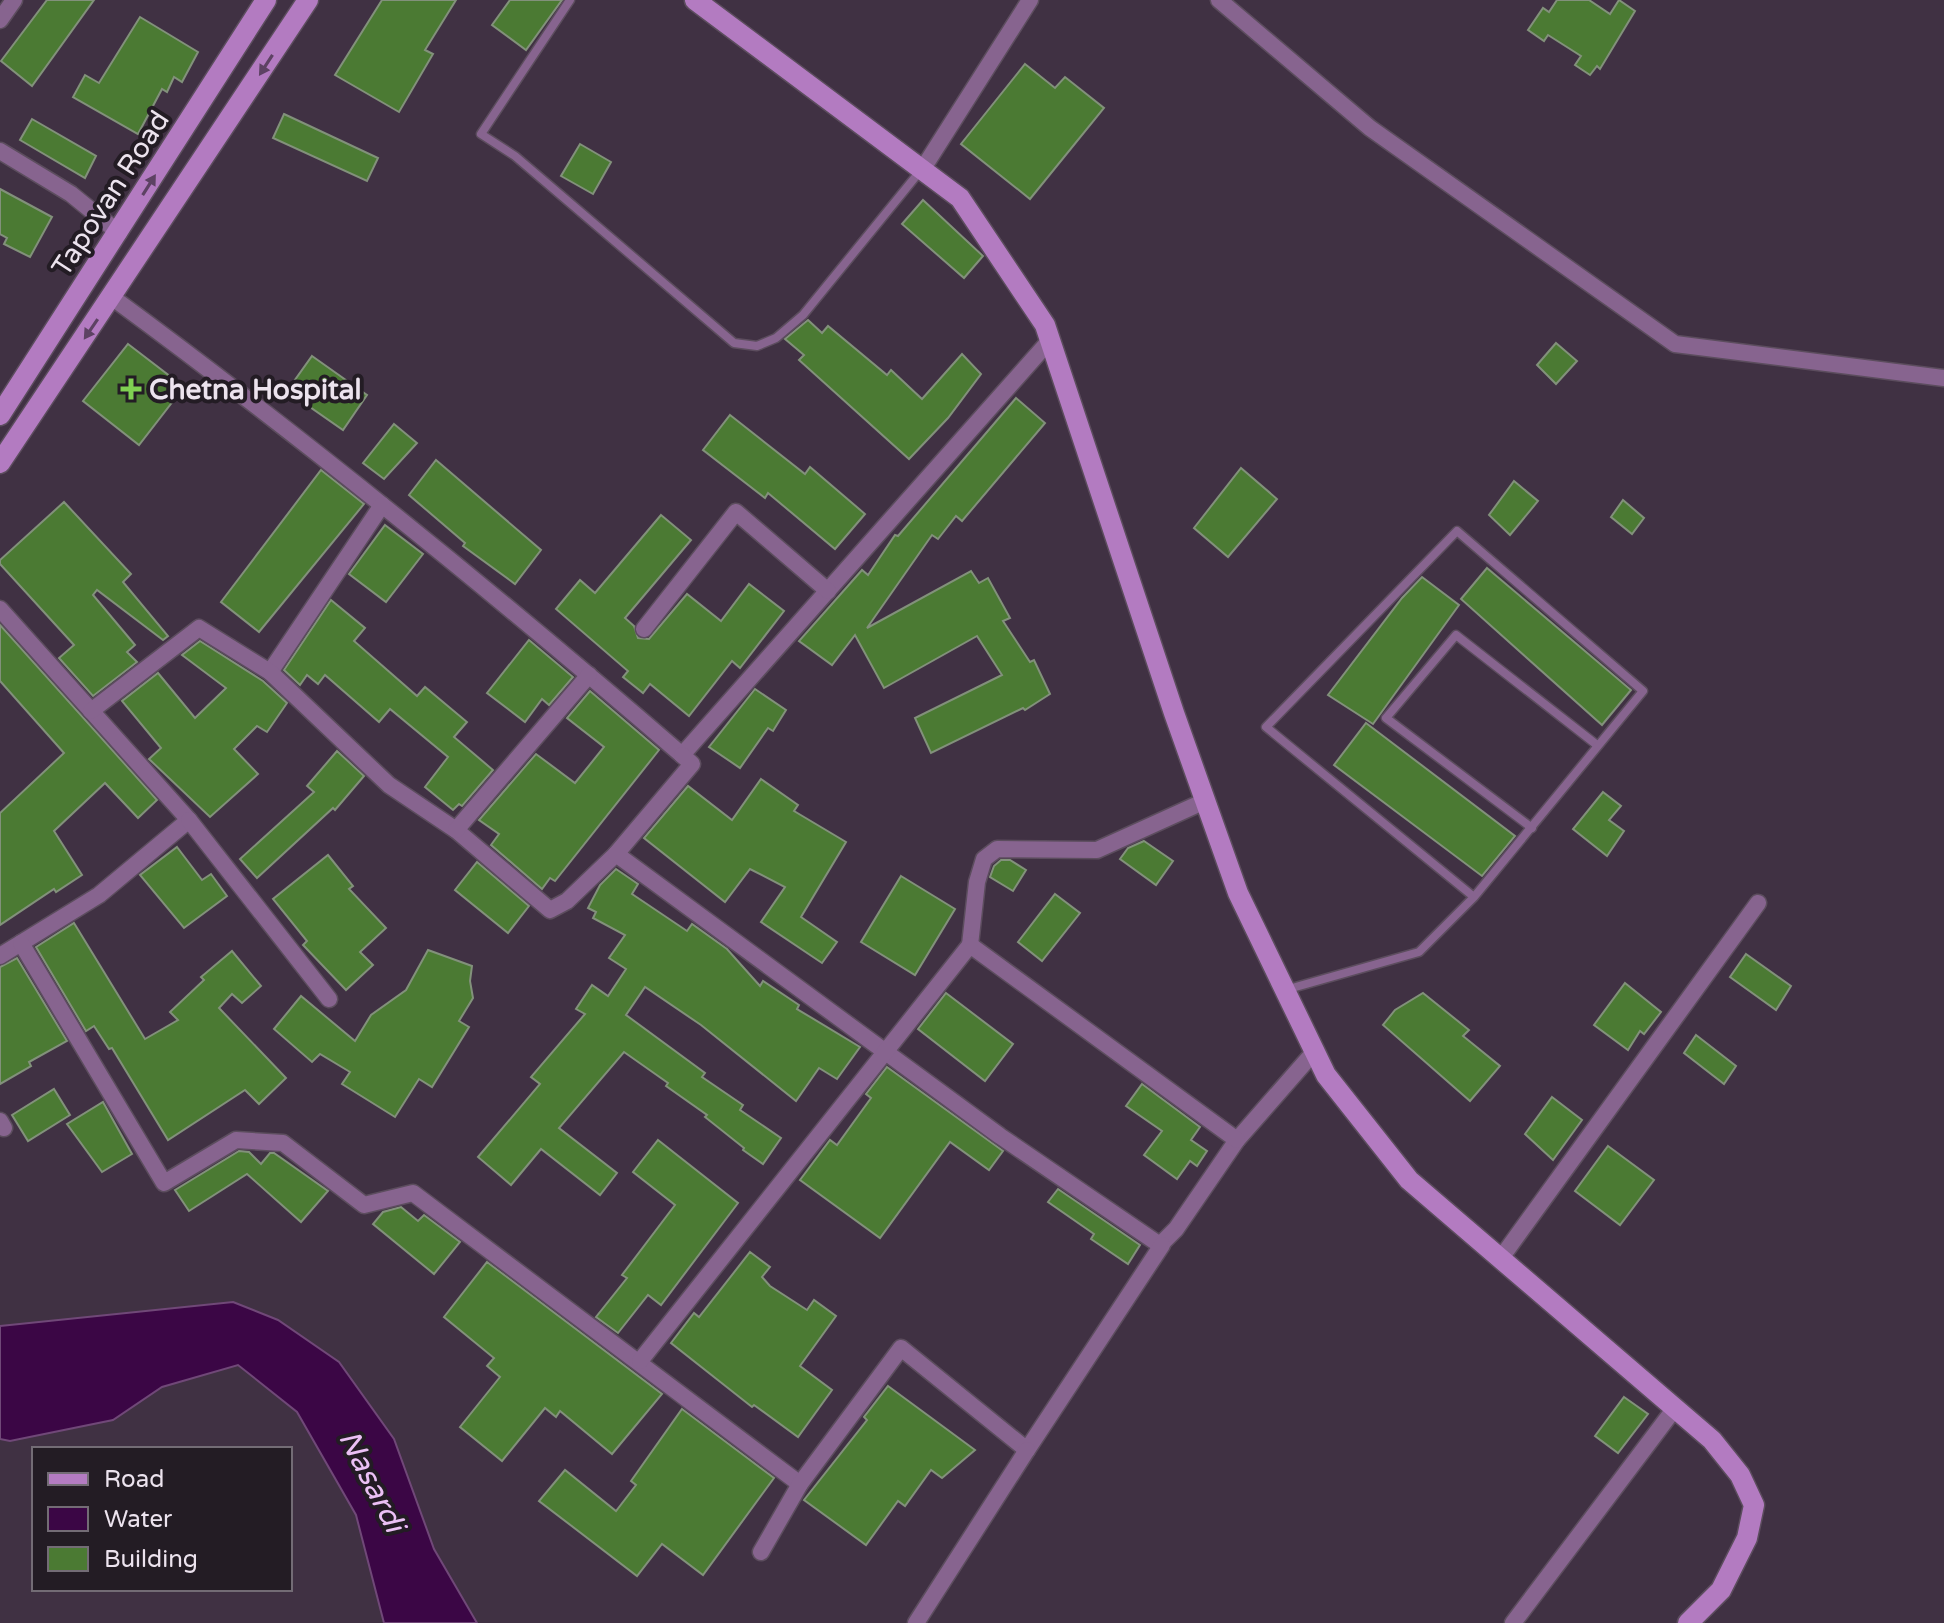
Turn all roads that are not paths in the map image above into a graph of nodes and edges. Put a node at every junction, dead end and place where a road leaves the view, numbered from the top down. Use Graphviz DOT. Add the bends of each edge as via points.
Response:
graph roads {
  1 [pos="14,0"];
  2 [pos="266,0"];
  3 [pos="308,0"];
  4 [pos="570,0"];
  5 [pos="695,0"];
  6 [pos="1030,0"];
  7 [pos="1219,0"];
  8 [pos="0,20"];
  9 [pos="0,151"];
  10 [pos="922,170"];
  11 [pos="119,233"];
  12 [pos="113,298"];
  13 [pos="1051,339"];
  14 [pos="1944,378"];
  15 [pos="0,415"];
  16 [pos="0,463"];
  17 [pos="382,505"];
  18 [pos="828,591"];
  19 [pos="0,609"];
  20 [pos="644,629"];
  21 [pos="270,672"];
  22 [pos="589,675"];
  23 [pos="91,711"];
  24 [pos="1597,745"];
  25 [pos="682,755"];
  26 [pos="1205,801"];
  27 [pos="189,820"];
  28 [pos="1532,828"];
  29 [pos="456,830"];
  30 [pos="616,854"];
  31 [pos="1474,897"];
  32 [pos="1758,903"];
  33 [pos="21,943"];
  34 [pos="970,945"];
  35 [pos="0,956"];
  36 [pos="1285,990"];
  37 [pos="329,999"];
  38 [pos="884,1051"];
  39 [pos="1314,1052"];
  40 [pos="1237,1140"];
  41 [pos="1162,1245"];
  42 [pos="1501,1258"];
  43 [pos="640,1361"];
  44 [pos="1675,1408"];
  45 [pos="1027,1450"];
  46 [pos="800,1484"];
  47 [pos="761,1552"];
  48 [pos="916,1623"];
  49 [pos="1513,1623"];
  50 [pos="1688,1623"];
  1 -- 8 [label="street"];
  11 -- 2 [label="street, Tapovan Road, one-way"];
  3 -- 12 [label="street, one-way"];
  4 -- 10 [label="lane" via="481,134 515,156 734,343 757,346 803,315"];
  5 -- 10 [label="street"];
  6 -- 10 [label="street"];
  7 -- 14 [label="street" via="1370,128 1675,344"];
  9 -- 11 [label="street" via="71,194"];
  10 -- 13 [label="street" via="960,198"];
  11 -- 15 [label="street, Tapovan Road"];
  12 -- 16 [label="street, one-way"];
  12 -- 17 [label="street"];
  13 -- 18 [label="street"];
  13 -- 26 [label="street"];
  17 -- 21 [label="street"];
  17 -- 22 [label="street"];
  18 -- 20 [label="street" via="736,512"];
  18 -- 25 [label="street"];
  19 -- 23 [label="street"];
  21 -- 23 [label="street" via="199,628"];
  21 -- 29 [label="street" via="389,785"];
  22 -- 25 [label="street"];
  22 -- 29 [label="street"];
  23 -- 27 [label="street"];
  24 -- 28 [label="lane"];
  24 -- 28 [label="lane" via="1456,635 1386,718"];
  24 -- 31 [label="lane" via="1643,691 1457,531 1266,727"];
  25 -- 30 [label="street" via="692,764"];
  26 -- 34 [label="street" via="1097,850 997,849 984,859 977,882"];
  26 -- 36 [label="street" via="1238,893"];
  27 -- 33 [label="street" via="99,895"];
  27 -- 37 [label="street"];
  28 -- 31 [label="lane"];
  29 -- 30 [label="street" via="550,910 567,901"];
  30 -- 38 [label="street"];
  31 -- 36 [label="lane" via="1419,952"];
  32 -- 42 [label="street"];
  33 -- 35 [label="street"];
  33 -- 43 [label="street" via="164,1183 236,1140 283,1143 364,1205 413,1193"];
  34 -- 38 [label="street"];
  34 -- 40 [label="street"];
  36 -- 39 [label="street"];
  38 -- 41 [label="street" via="1117,1219"];
  38 -- 43 [label="street"];
  39 -- 40 [label="street"];
  39 -- 42 [label="street" via="1326,1075 1409,1180"];
  40 -- 41 [label="street"];
  41 -- 45 [label="street"];
  42 -- 44 [label="street"];
  43 -- 46 [label="street"];
  44 -- 49 [label="street"];
  44 -- 50 [label="street" via="1712,1440 1740,1475 1754,1505 1747,1538 1721,1590"];
  45 -- 46 [label="street" via="901,1348"];
  45 -- 48 [label="street"];
  46 -- 47 [label="street"];
}
